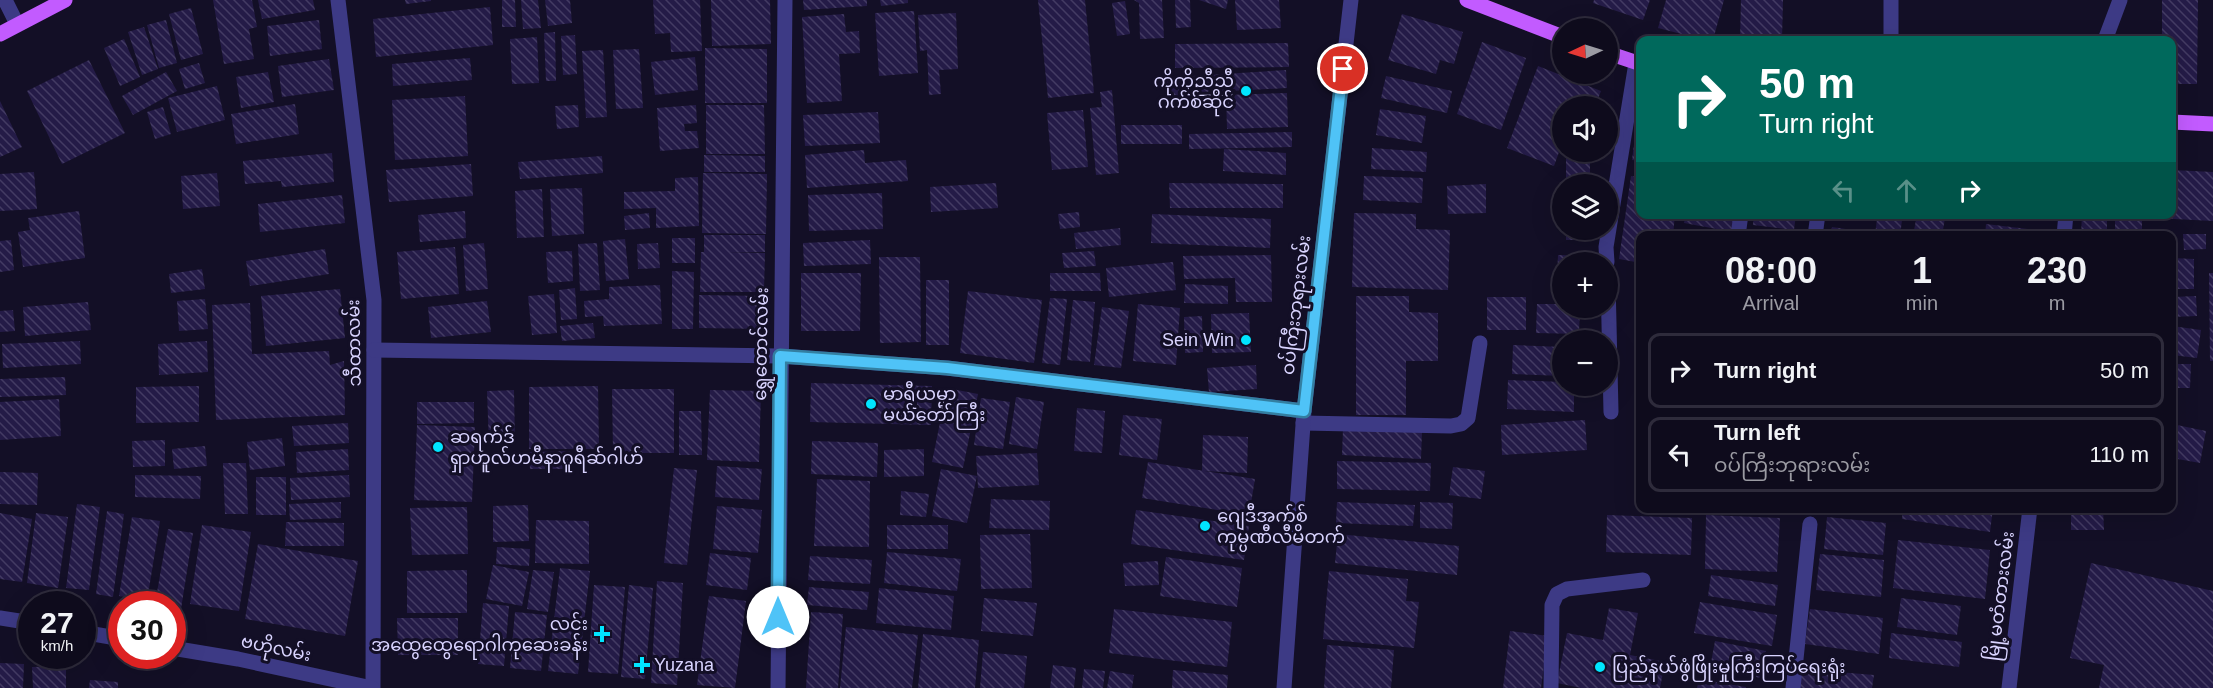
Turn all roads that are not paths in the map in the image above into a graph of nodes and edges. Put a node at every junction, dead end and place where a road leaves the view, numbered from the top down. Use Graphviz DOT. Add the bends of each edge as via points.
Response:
graph roads {
  1 [pos="5,0"];
  2 [pos="65,0"];
  3 [pos="338,0"];
  4 [pos="785,0"];
  5 [pos="1351,0"];
  6 [pos="1467,0"];
  7 [pos="1891,0"];
  8 [pos="2120,0"];
  9 [pos="17,24"];
  10 [pos="1552,33"];
  11 [pos="0,34"];
  12 [pos="1891,36"];
  13 [pos="2106,36"];
  14 [pos="1618,57"];
  15 [pos="1636,63"];
  16 [pos="1636,81"];
  17 [pos="2176,122"];
  18 [pos="2213,124"];
  19 [pos="1606,252"];
  20 [pos="1609,318"];
  21 [pos="1480,343"];
  22 [pos="374,350"];
  23 [pos="780,356"];
  24 [pos="1611,412"];
  25 [pos="1303,417"];
  26 [pos="2029,513"];
  27 [pos="1809,524"];
  28 [pos="1643,580"];
  29 [pos="0,618"];
  30 [pos="18,621"];
  31 [pos="186,650"];
  32 [pos="372,688"];
  33 [pos="778,688"];
  34 [pos="1284,688"];
  35 [pos="1551,688"];
  36 [pos="1793,688"];
  37 [pos="2009,688"];
  1 -- 9 [label="street"];
  2 -- 9 [label="main road"];
  3 -- 22 [label="street, သီထာလမ်း" via="374,300"];
  4 -- 23 [label="street, ရွှေတောင်လမ်း"];
  5 -- 25 [label="street, ဝပ်ကြီးဘုရားလမ်း"];
  6 -- 10 [label="main road"];
  7 -- 12 [label="street"];
  8 -- 13 [label="street"];
  9 -- 11 [label="main road"];
  14 -- 15 [label="main road"];
  16 -- 19 [label="street"];
  17 -- 18 [label="main road"];
  20 -- 24 [label="street"];
  21 -- 25 [label="street" via="1468,418 1461,424"];
  22 -- 23 [label="street"];
  22 -- 32 [label="street, သီထာလမ်း"];
  23 -- 25 [label="street" via="947,368"];
  23 -- 33 [label="street, ရွှေတောင်လမ်း"];
  25 -- 34 [label="street, ဝပ်ကြီးဘုရားလမ်း"];
  26 -- 37 [label="street, မြို့မတံတားလမ်း"];
  27 -- 36 [label="street"];
  28 -- 35 [label="street" via="1557,594 1552,605"];
  29 -- 30 [label="street"];
  31 -- 32 [label="street, ဗဟိုလမ်း"];
}
